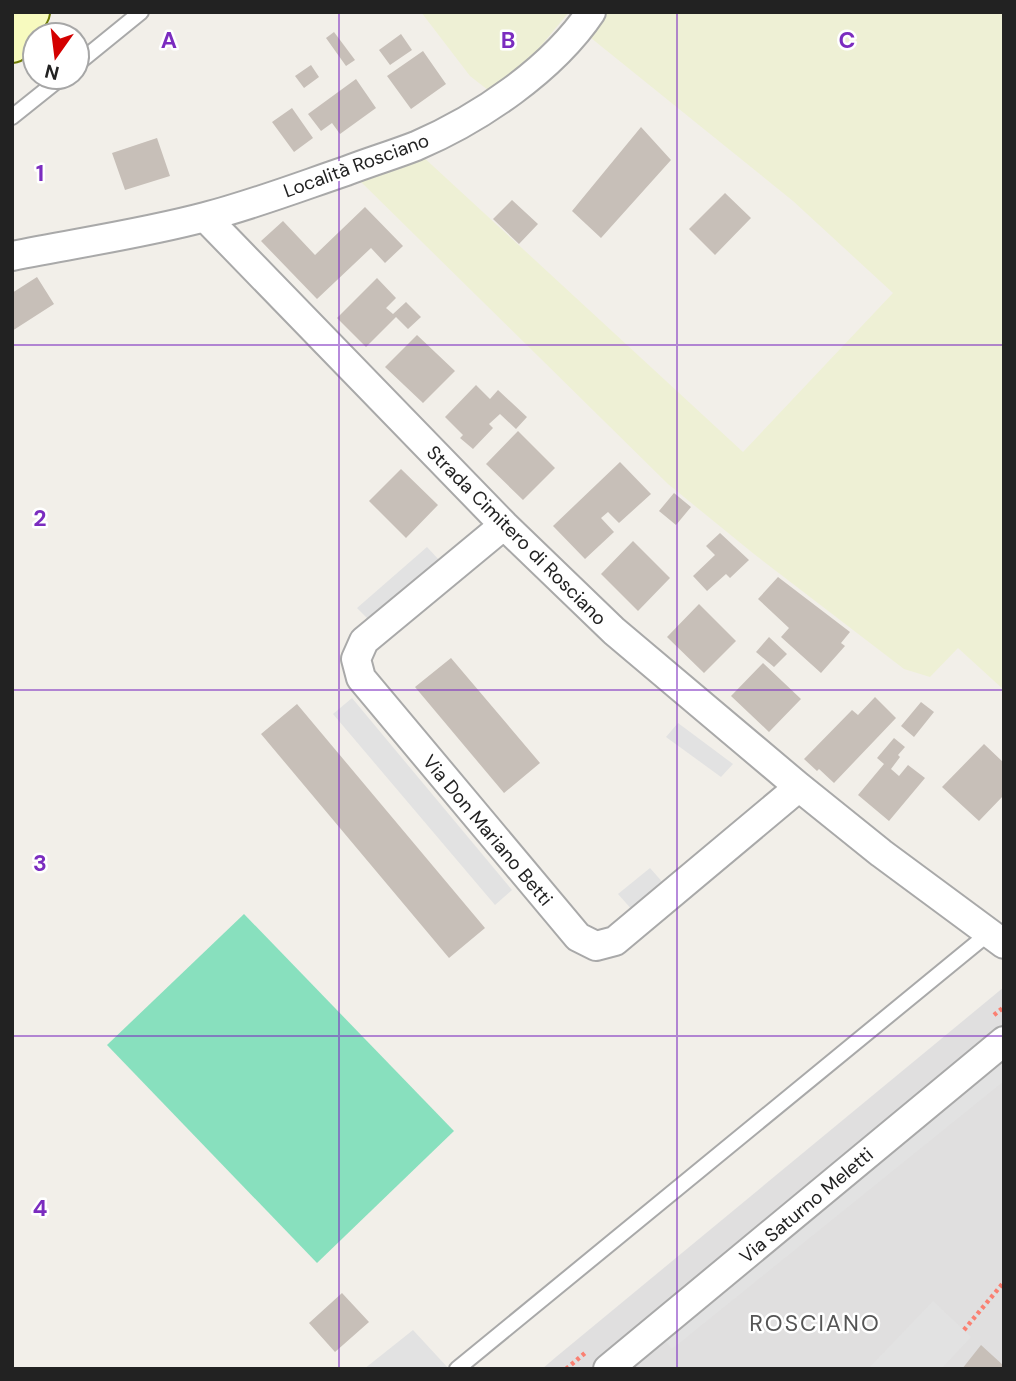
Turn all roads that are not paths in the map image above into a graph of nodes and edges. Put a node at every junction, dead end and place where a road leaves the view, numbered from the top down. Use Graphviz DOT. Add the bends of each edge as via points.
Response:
graph roads {
  1 [pos="30,12"];
  2 [pos="141,12"];
  3 [pos="591,12"];
  4 [pos="12,43"];
  5 [pos="91,53"];
  6 [pos="44,91"];
  7 [pos="12,117"];
  8 [pos="205,217"];
  9 [pos="14,254"];
  10 [pos="504,525"];
  11 [pos="799,787"];
  12 [pos="996,939"];
  13 [pos="1004,1041"];
  14 [pos="624,1364"];
  15 [pos="457,1369"];
  1 -- 4 [label="main road"];
  2 -- 5 [label="lane"];
  3 -- 8 [label="street, Località Rosciano" via="534,76 487,108 417,145"];
  6 -- 7 [label="lane"];
  8 -- 9 [label="street"];
  8 -- 10 [label="street, Strada Cimitero di Rosciano"];
  10 -- 11 [label="street, Strada Cimitero di Rosciano" via="614,631"];
  10 -- 11 [label="street, Via Don Mariano Betti" via="364,641 356,659 361,678 578,937 596,946 615,941"];
  11 -- 12 [label="street, Strada Cimitero di Rosciano"];
  12 -- 15 [label="lane"];
  13 -- 14 [label="street, Via Saturno Meletti"];
}
